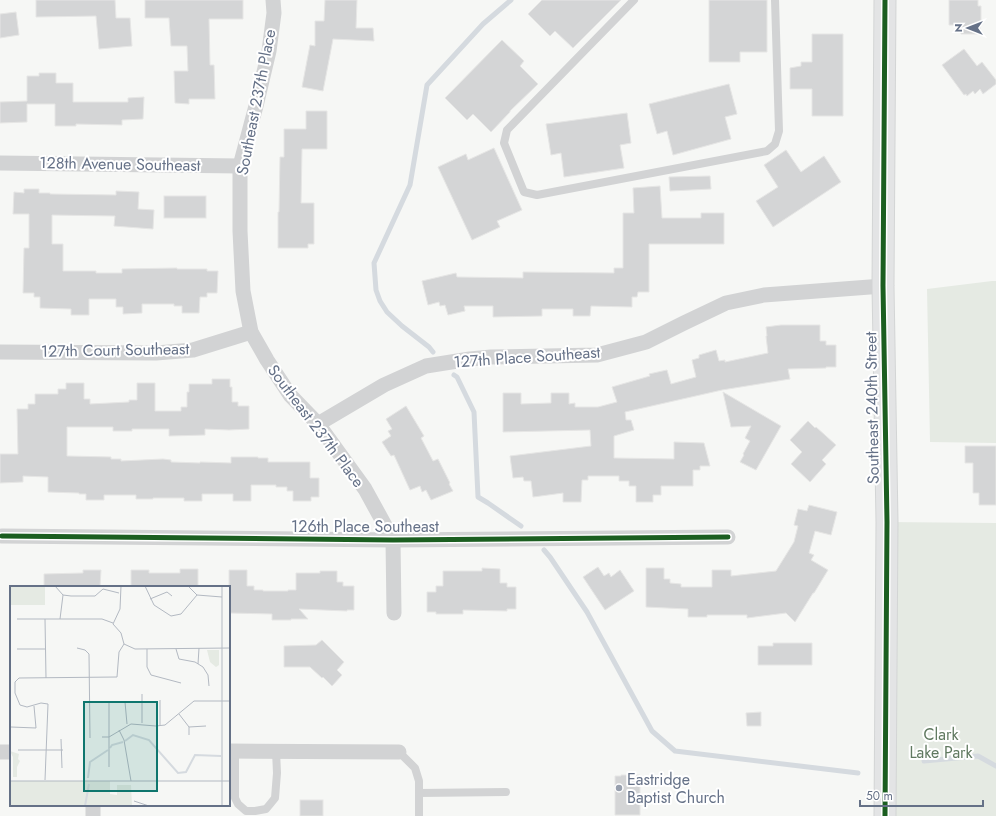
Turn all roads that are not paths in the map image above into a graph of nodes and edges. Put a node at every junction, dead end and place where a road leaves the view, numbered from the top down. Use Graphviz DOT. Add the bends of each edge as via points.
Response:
graph roads {
  1 [pos="273,0"];
  2 [pos="634,0"];
  3 [pos="775,0"];
  4 [pos="885,0"];
  5 [pos="0,163"];
  6 [pos="240,166"];
  7 [pos="883,286"];
  8 [pos="251,332"];
  9 [pos="0,352"];
  10 [pos="318,424"];
  11 [pos="2,536"];
  12 [pos="728,537"];
  13 [pos="393,540"];
  14 [pos="394,613"];
  15 [pos="232,750"];
  16 [pos="276,751"];
  17 [pos="399,752"];
  18 [pos="506,792"];
  19 [pos="419,793"];
  20 [pos="419,816"];
  21 [pos="884,816"];
  1 -- 6 [label="street, Southeast 237th Place" via="274,13 269,51"];
  2 -- 3 [label="lane" via="507,130 504,144 524,192 537,195 767,151 775,144 779,131"];
  4 -- 7 [label="main road, Southeast 240th Street"];
  5 -- 6 [label="street, 128th Avenue Southeast"];
  6 -- 8 [label="street, Southeast 237th Place" via="242,291"];
  7 -- 10 [label="street, 127th Place Southeast" via="764,295 726,303 646,342 597,355 491,357 426,366 384,385"];
  7 -- 21 [label="main road, Southeast 240th Street" via="887,522"];
  8 -- 9 [label="street, 127th Court Southeast" via="193,350 156,353"];
  8 -- 10 [label="street, Southeast 237th Place" via="290,395"];
  10 -- 13 [label="street, Southeast 237th Place" via="365,489"];
  11 -- 13 [label="street, 126th Place Southeast"];
  12 -- 13 [label="street, 126th Place Southeast"];
  13 -- 14 [label="street, Southeast 237th Place"];
  15 -- 16 [label="street"];
  15 -- 16 [label="lane" via="235,798 246,810 255,812 266,809 275,798"];
  16 -- 17 [label="street"];
  17 -- 19 [label="lane" via="414,768 419,781"];
  18 -- 19 [label="lane"];
  19 -- 20 [label="lane"];
}
